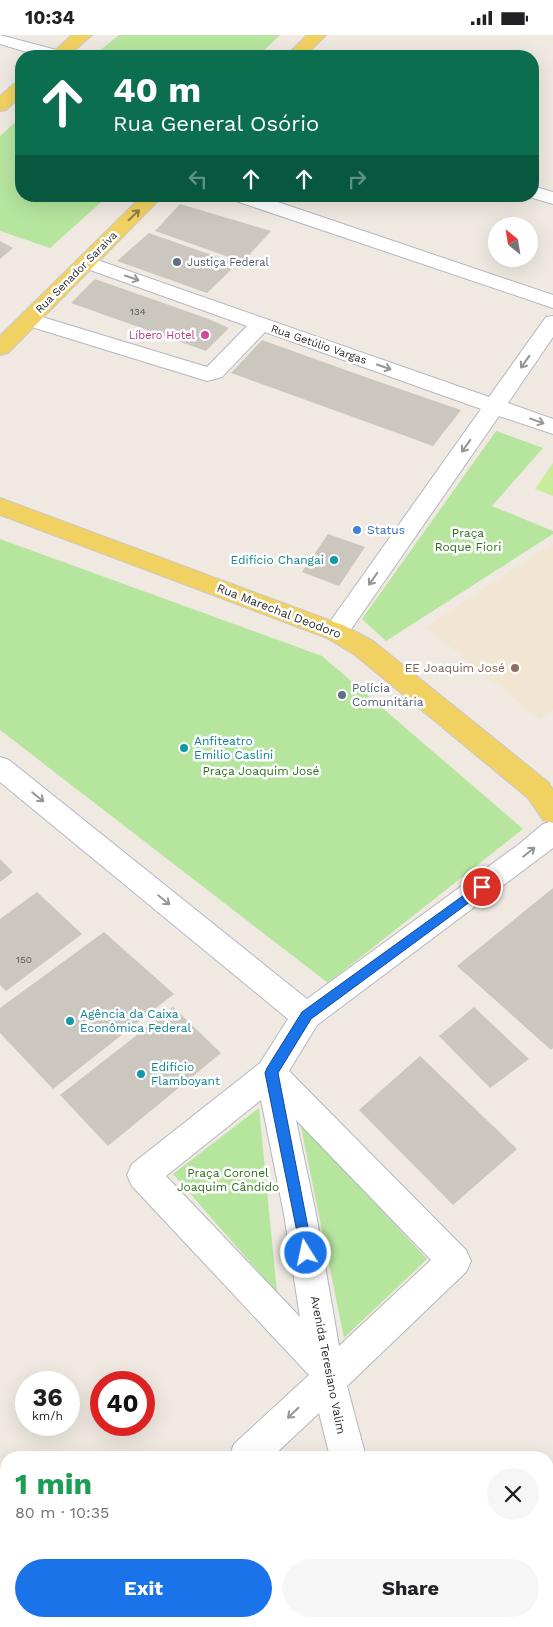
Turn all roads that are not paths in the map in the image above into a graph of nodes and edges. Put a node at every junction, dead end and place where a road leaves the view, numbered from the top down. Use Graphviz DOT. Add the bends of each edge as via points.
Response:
graph roads {
  1 [pos="83,35"];
  2 [pos="317,35"];
  3 [pos="0,39"];
  4 [pos="38,50"];
  5 [pos="65,50"];
  6 [pos="301,50"];
  7 [pos="15,92"];
  8 [pos="0,106"];
  9 [pos="539,194"];
  10 [pos="553,198"];
  11 [pos="147,202"];
  12 [pos="258,202"];
  13 [pos="86,262"];
  14 [pos="553,302"];
  15 [pos="29,319"];
  16 [pos="553,322"];
  17 [pos="262,324"];
  18 [pos="0,348"];
  19 [pos="494,406"];
  20 [pos="553,427"];
  21 [pos="0,506"];
  22 [pos="336,632"];
  23 [pos="0,767"];
  24 [pos="550,804"];
  25 [pos="553,832"];
  26 [pos="306,1016"];
  27 [pos="271,1073"];
  28 [pos="327,1374"];
  29 [pos="253,1451"];
  30 [pos="346,1451"];
  1 -- 5 [label="main road"];
  2 -- 6 [label="main road"];
  3 -- 4 [label="street"];
  7 -- 8 [label="main road"];
  9 -- 10 [label="street"];
  13 -- 11 [label="main road, Rua Senador Saraiva, one-way"];
  12 -- 14 [label="street"];
  13 -- 15 [label="main road, Rua Senador Saraiva"];
  13 -- 17 [label="street, Rua Getúlio Vargas, one-way"];
  15 -- 17 [label="street" via="207,374 214,372"];
  15 -- 18 [label="main road, Rua Senador Saraiva"];
  16 -- 19 [label="street, one-way"];
  17 -- 19 [label="street, Rua Getúlio Vargas, one-way"];
  19 -- 20 [label="street, Rua Getúlio Vargas, one-way"];
  19 -- 22 [label="street, one-way"];
  21 -- 22 [label="main road, Rua Marechal Deodoro"];
  22 -- 24 [label="main road, Rua Marechal Deodoro" via="364,647"];
  23 -- 26 [label="street, one-way"];
  26 -- 25 [label="street, one-way"];
  26 -- 27 [label="street"];
  27 -- 28 [label="street, Avenida Teresiano Valim" via="300,1214"];
  27 -- 28 [label="street" via="454,1261"];
  27 -- 28 [label="street" via="143,1175"];
  28 -- 29 [label="street, one-way"];
  28 -- 30 [label="street, Avenida Teresiano Valim"];
}
